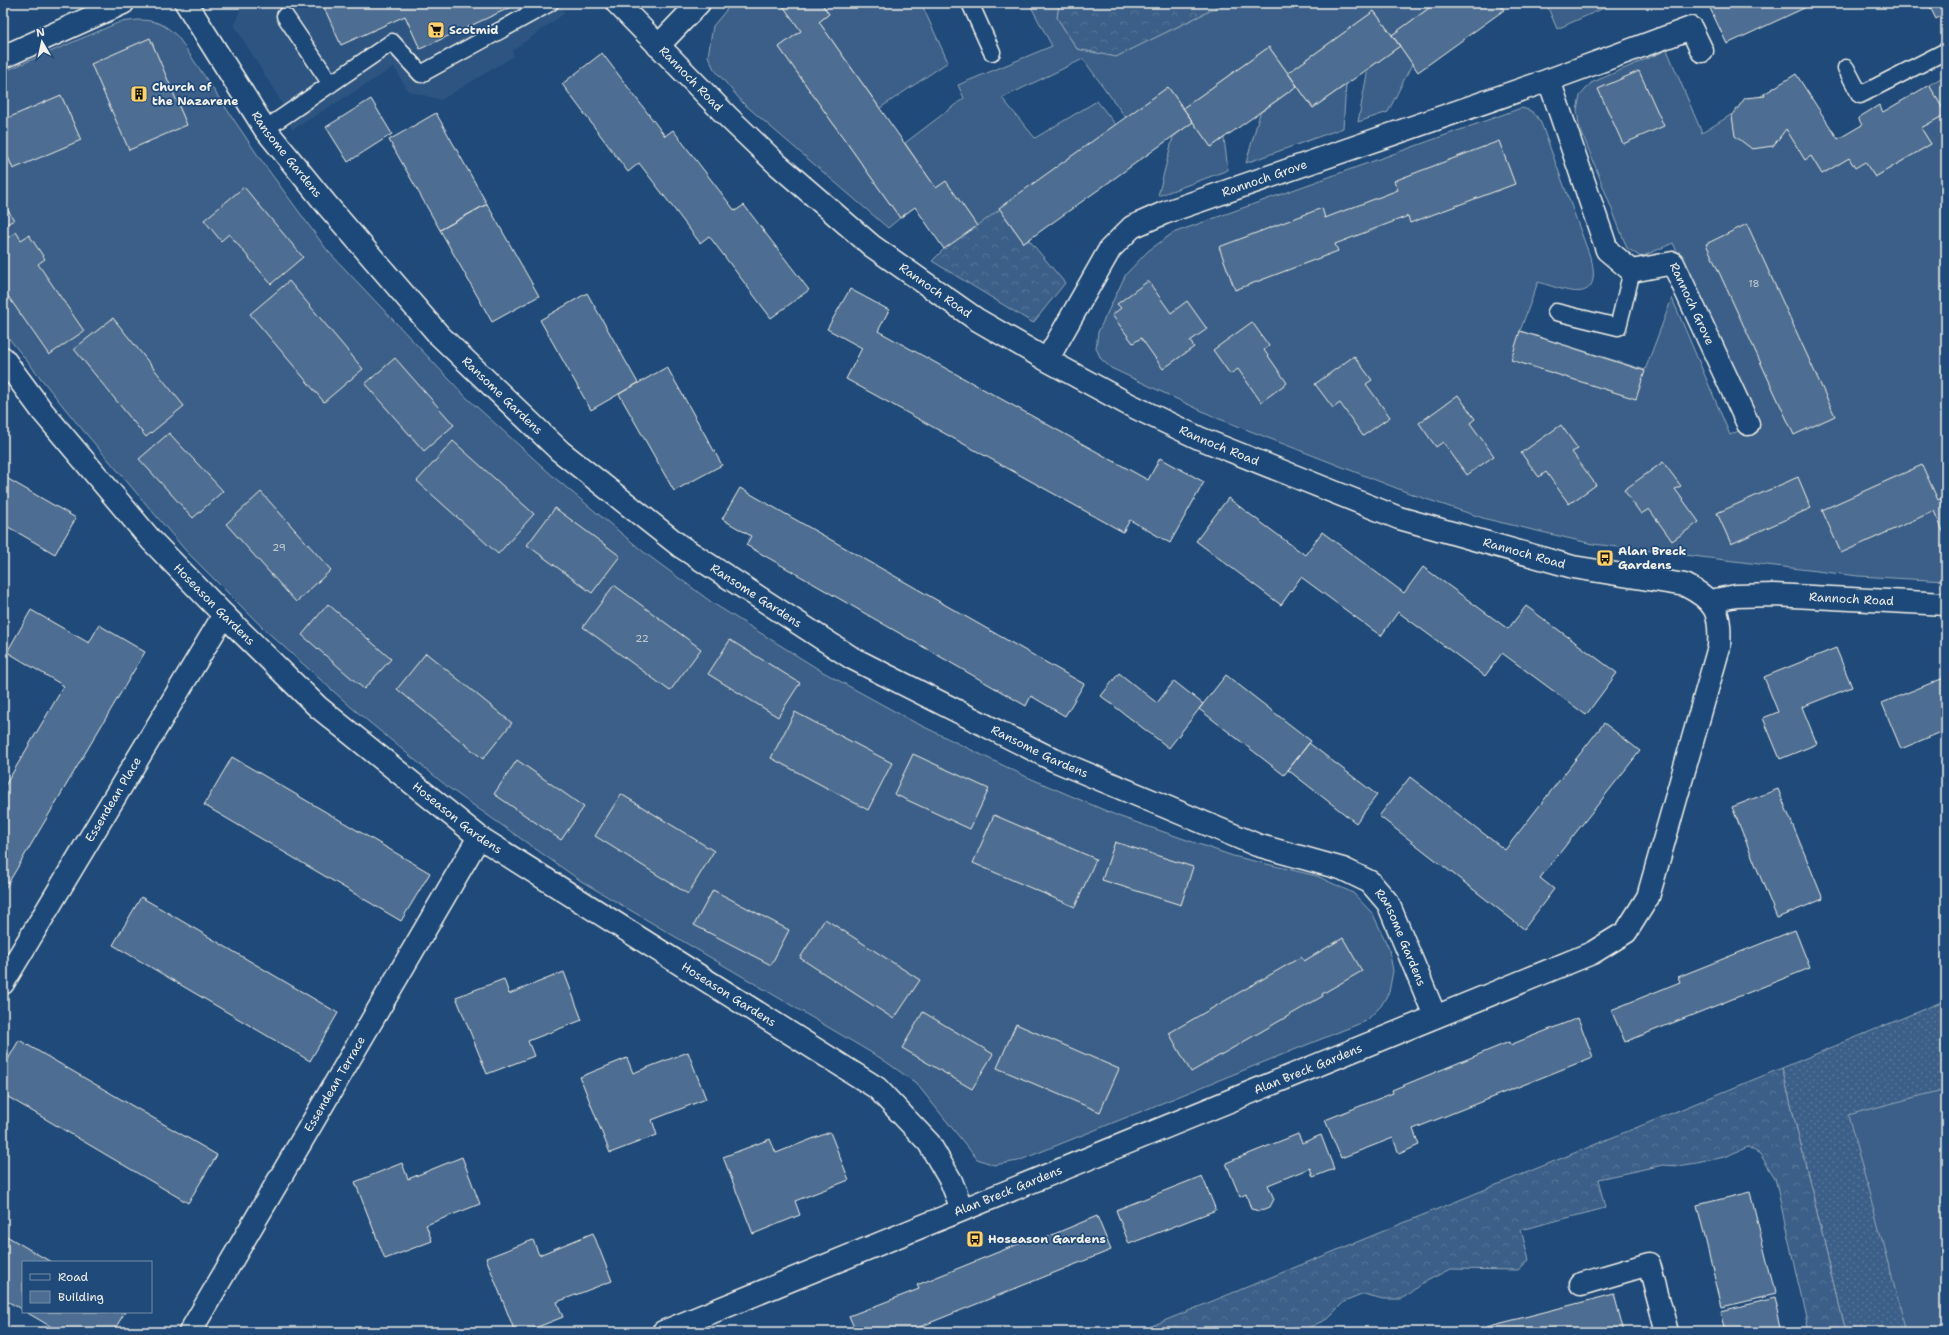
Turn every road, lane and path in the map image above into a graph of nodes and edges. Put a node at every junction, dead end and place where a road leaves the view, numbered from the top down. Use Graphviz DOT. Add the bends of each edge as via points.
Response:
graph roads {
  1 [pos="124,3"];
  2 [pos="186,3"];
  3 [pos="550,3"];
  4 [pos="617,3"];
  5 [pos="699,3"];
  6 [pos="970,3"];
  7 [pos="286,16"];
  8 [pos="658,46"];
  9 [pos="1702,51"];
  10 [pos="1946,51"];
  11 [pos="992,52"];
  12 [pos="3,57"];
  13 [pos="1846,68"];
  14 [pos="1549,80"];
  15 [pos="331,84"];
  16 [pos="265,129"];
  17 [pos="1632,271"];
  18 [pos="1556,312"];
  19 [pos="3,358"];
  20 [pos="1047,360"];
  21 [pos="1748,424"];
  22 [pos="1710,601"];
  23 [pos="1946,604"];
  24 [pos="224,615"];
  25 [pos="479,837"];
  26 [pos="3,983"];
  27 [pos="1435,1016"];
  28 [pos="962,1209"];
  29 [pos="1581,1284"];
  30 [pos="190,1332"];
  31 [pos="663,1332"];
  32 [pos="1667,1332"];
  1 -- 12 [label="street"];
  2 -- 16 [label="street, Ransome Gardens"];
  3 -- 15 [label="lane" via="421,74 392,42"];
  4 -- 8 [label="street, Rannoch Road"];
  5 -- 8 [label="street"];
  6 -- 11 [label="lane"];
  7 -- 15 [label="lane"];
  8 -- 20 [label="street, Rannoch Road" via="777,164 872,246 976,319"];
  9 -- 14 [label="street, Rannoch Grove" via="1691,28"];
  10 -- 13 [label="lane" via="1860,95"];
  14 -- 17 [label="street" via="1607,250"];
  14 -- 20 [label="street, Rannoch Grove" via="1164,212 1132,227 1110,249"];
  15 -- 16 [label="lane"];
  16 -- 27 [label="street, Ransome Gardens" via="439,336 560,451 680,546 852,658 1047,756 1257,845 1343,869 1370,882 1388,903"];
  17 -- 18 [label="lane" via="1618,327"];
  17 -- 21 [label="street, Rannoch Grove" via="1673,263"];
  19 -- 24 [label="street, Hoseason Gardens" via="43,412 151,540"];
  20 -- 22 [label="street, Rannoch Road" via="1128,404 1199,438 1399,518 1573,567 1685,585 1701,592"];
  22 -- 23 [label="street, Rannoch Road" via="1736,596 1774,595"];
  22 -- 27 [label="street, Alan Breck Gardens" via="1717,614 1720,630 1719,647 1648,897 1626,932 1592,953"];
  24 -- 25 [label="street, Hoseason Gardens" via="318,707"];
  24 -- 26 [label="street, Essendean Place"];
  25 -- 28 [label="street, Hoseason Gardens" via="877,1088 929,1143 951,1181"];
  25 -- 30 [label="street, Essendean Terrace"];
  27 -- 28 [label="street, Alan Breck Gardens"];
  28 -- 31 [label="street, Alan Breck Gardens"];
  29 -- 32 [label="street" via="1649,1264"];
}
